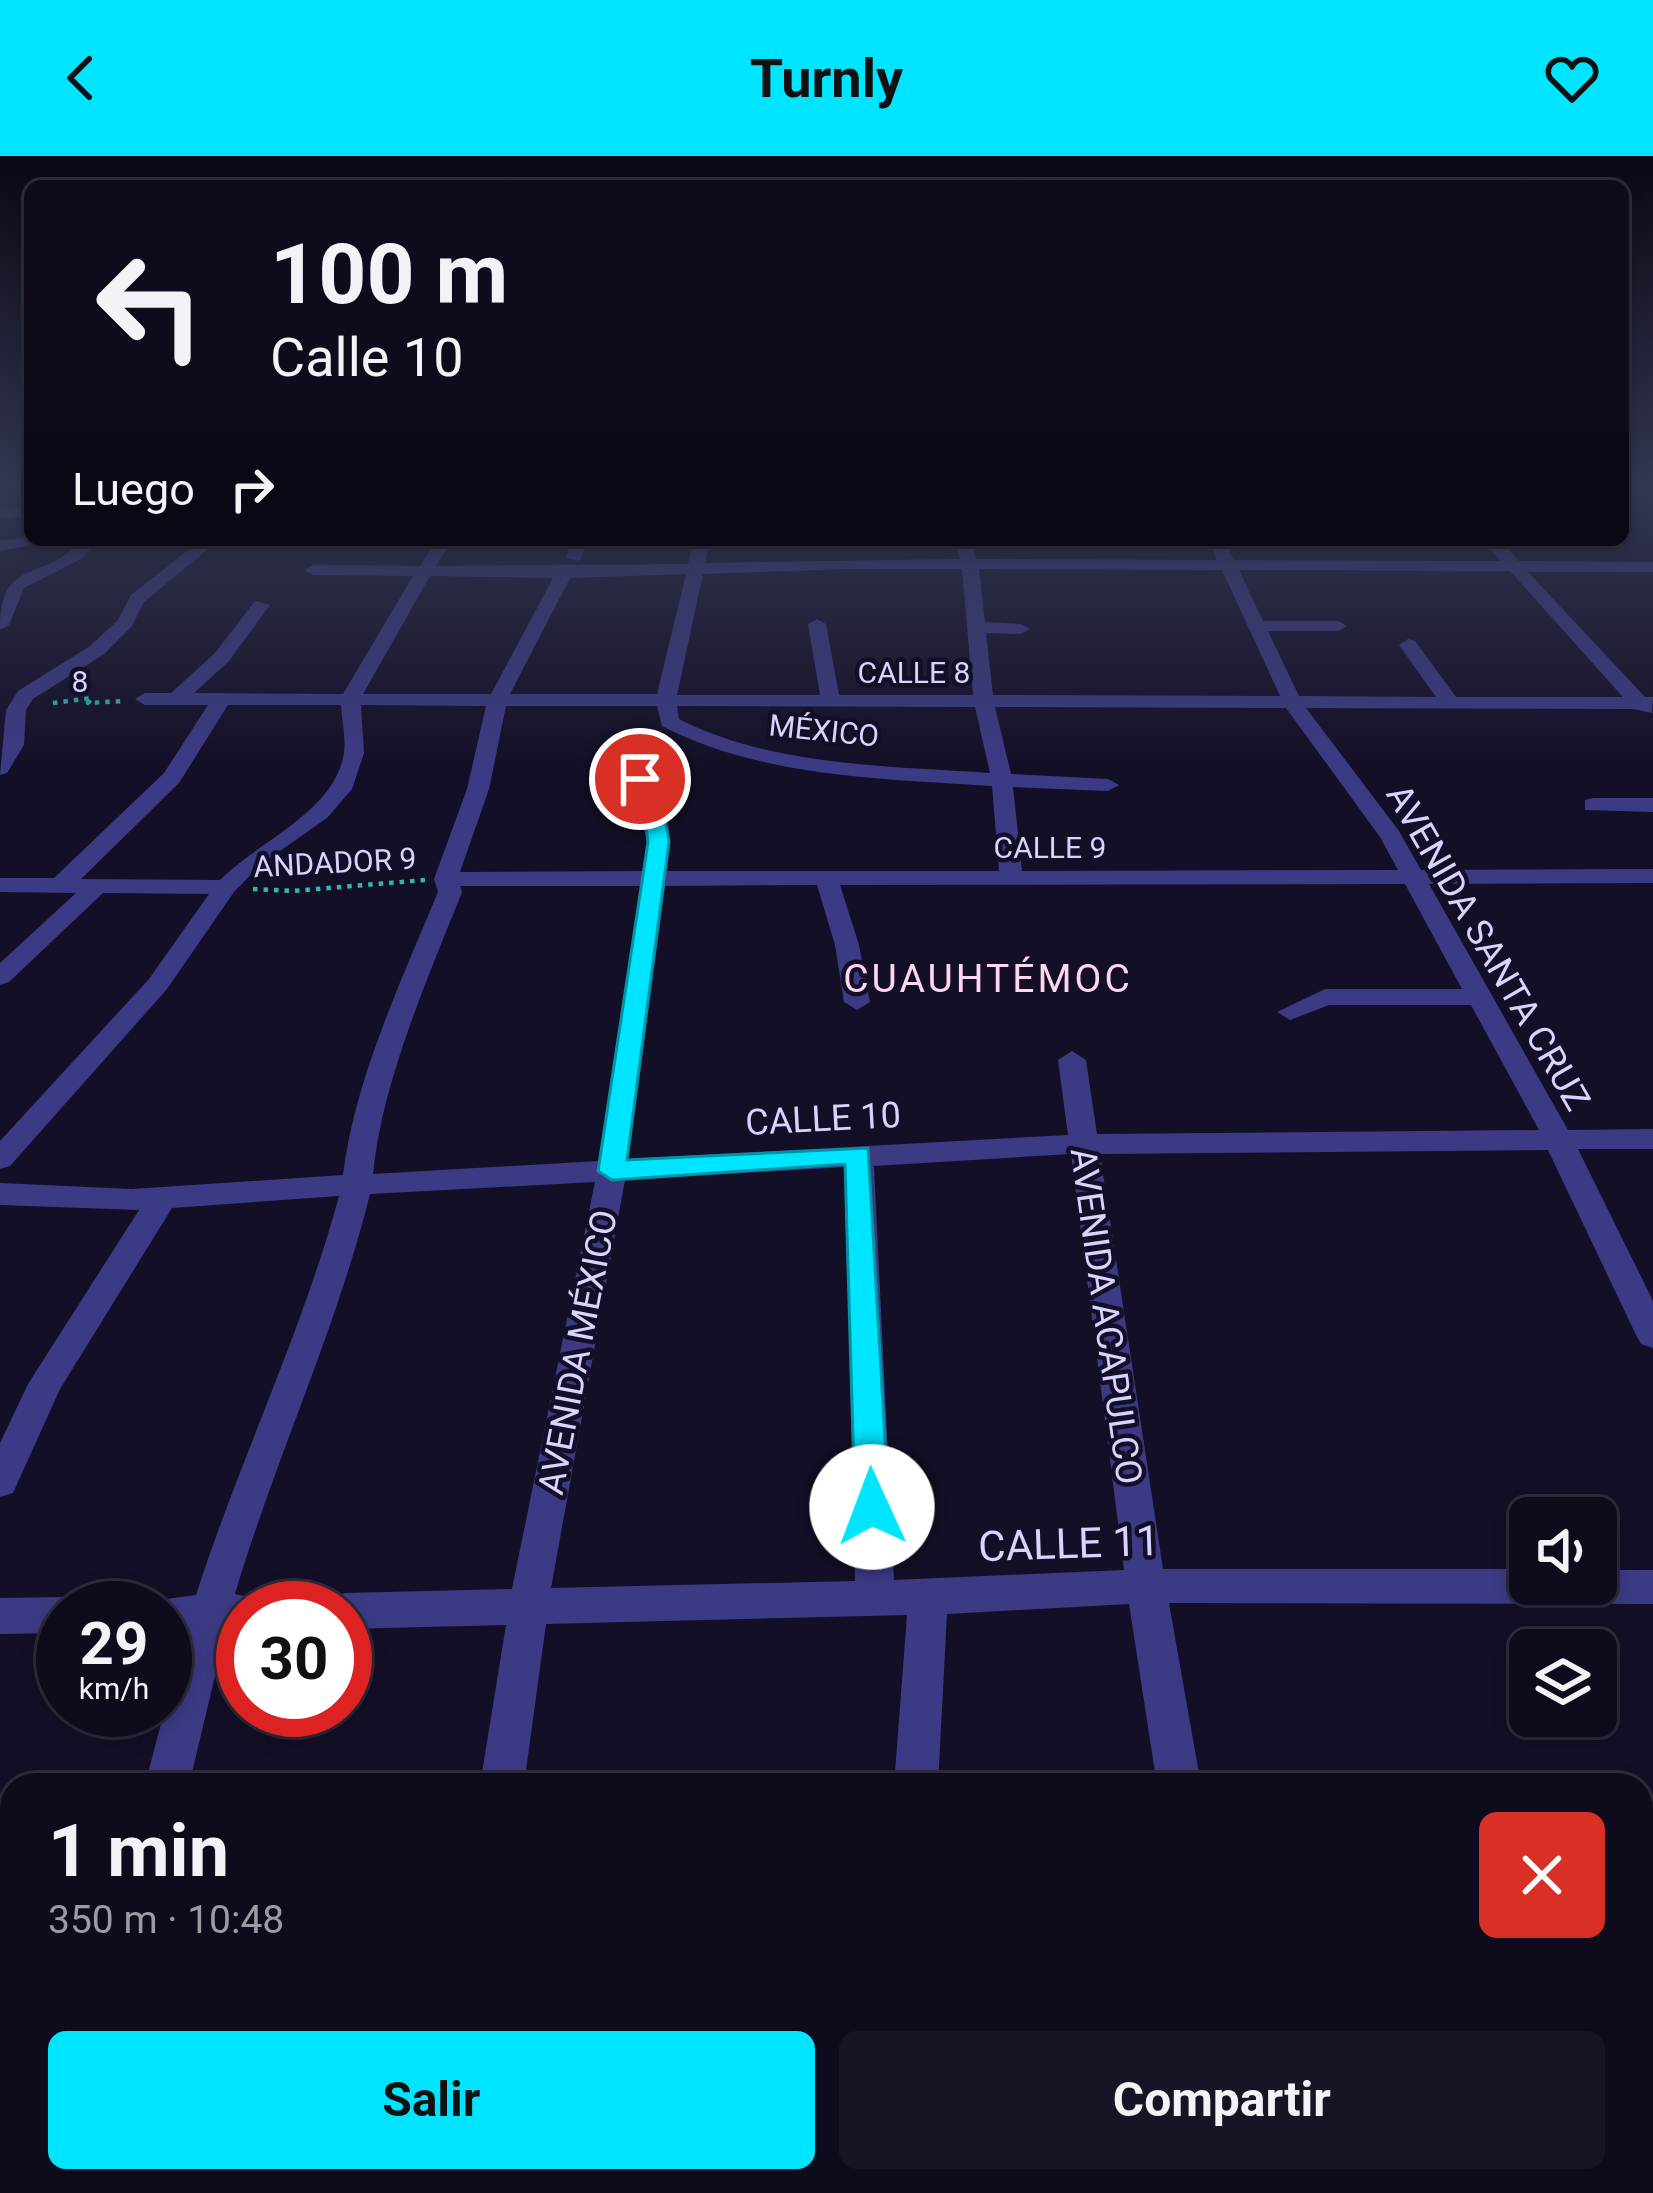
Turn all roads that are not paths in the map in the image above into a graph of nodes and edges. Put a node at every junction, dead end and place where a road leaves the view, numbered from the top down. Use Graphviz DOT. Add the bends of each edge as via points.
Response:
graph roads {
  1 [pos="28,579"];
  2 [pos="162,579"];
  3 [pos="422,579"];
  4 [pos="561,579"];
  5 [pos="692,579"];
  6 [pos="971,579"];
  7 [pos="1234,579"];
  8 [pos="1525,579"];
  9 [pos="262,605"];
  10 [pos="817,623"];
  11 [pos="0,625"];
  12 [pos="1256,626"];
  13 [pos="1339,626"];
  14 [pos="973,627"];
  15 [pos="1021,629"];
  16 [pos="1408,645"];
  17 [pos="145,700"];
  18 [pos="175,700"];
  19 [pos="351,700"];
  20 [pos="666,700"];
  21 [pos="220,701"];
  22 [pos="497,701"];
  23 [pos="831,703"];
  24 [pos="983,704"];
  25 [pos="1293,704"];
  26 [pos="1451,704"];
  27 [pos="1648,708"];
  28 [pos="0,770"];
  29 [pos="640,779"];
  30 [pos="1002,780"];
  31 [pos="1108,785"];
  32 [pos="1593,805"];
  33 [pos="1653,805"];
  34 [pos="1653,876"];
  35 [pos="826,877"];
  36 [pos="1413,877"];
  37 [pos="654,878"];
  38 [pos="1011,878"];
  39 [pos="446,879"];
  40 [pos="0,885"];
  41 [pos="59,886"];
  42 [pos="96,887"];
  43 [pos="226,887"];
  44 [pos="0,977"];
  45 [pos="1480,998"];
  46 [pos="857,1002"];
  47 [pos="1290,1012"];
  48 [pos="1072,1060"];
  49 [pos="1558,1139"];
  50 [pos="1653,1139"];
  51 [pos="1082,1144"];
  52 [pos="859,1154"];
  53 [pos="0,1159"];
  54 [pos="612,1171"];
  55 [pos="357,1186"];
  56 [pos="0,1194"];
  57 [pos="161,1201"];
  58 [pos="1653,1335"];
  59 [pos="0,1482"];
  60 [pos="231,1581"];
  61 [pos="1146,1586"];
  62 [pos="1653,1587"];
  63 [pos="875,1595"];
  64 [pos="928,1597"];
  65 [pos="528,1608"];
  66 [pos="372,1611"];
  67 [pos="36,1615"];
  68 [pos="0,1616"];
  69 [pos="216,1641"];
  70 [pos="171,1773"];
  71 [pos="504,1773"];
  72 [pos="917,1773"];
  73 [pos="1177,1773"];
  1 -- 11 [label="street" via="16,585"];
  2 -- 28 [label="street" via="97,650 25,695"];
  3 -- 19 [label="street"];
  4 -- 22 [label="street"];
  5 -- 20 [label="street"];
  6 -- 14 [label="street"];
  7 -- 12 [label="street, AVENIDA SANTA CRUZ"];
  8 -- 27 [label="street"];
  9 -- 18 [label="street"];
  10 -- 23 [label="street"];
  12 -- 13 [label="street"];
  12 -- 25 [label="street, AVENIDA SANTA CRUZ"];
  14 -- 15 [label="street"];
  14 -- 24 [label="street"];
  16 -- 26 [label="street"];
  17 -- 18 [label="street, CALLE 8"];
  18 -- 21 [label="street, CALLE 8"];
  19 -- 21 [label="street, CALLE 8"];
  19 -- 22 [label="street, CALLE 8"];
  19 -- 43 [label="street" via="354,753 344,784"];
  20 -- 22 [label="street, CALLE 8"];
  20 -- 23 [label="street, CALLE 8"];
  20 -- 30 [label="street, MÉXICO" via="669,722 723,748"];
  21 -- 41 [label="street" via="205,738"];
  22 -- 39 [label="street"];
  23 -- 24 [label="street, CALLE 8"];
  24 -- 25 [label="street, CALLE 8"];
  24 -- 30 [label="street"];
  25 -- 26 [label="street, CALLE 8"];
  25 -- 36 [label="street, AVENIDA SANTA CRUZ"];
  26 -- 27 [label="street, CALLE 8"];
  29 -- 37 [label="street, AVENIDA MÉXICO" via="657,830"];
  30 -- 31 [label="street"];
  30 -- 38 [label="street"];
  32 -- 33 [label="street"];
  34 -- 36 [label="street, CALLE 9"];
  35 -- 37 [label="street, CALLE 9"];
  35 -- 38 [label="street, CALLE 9"];
  35 -- 46 [label="street"];
  36 -- 38 [label="street, CALLE 9"];
  36 -- 45 [label="street, AVENIDA SANTA CRUZ"];
  37 -- 39 [label="street, CALLE 9"];
  37 -- 54 [label="street, AVENIDA MÉXICO"];
  39 -- 55 [label="street" via="450,892 393,1044"];
  40 -- 41 [label="street"];
  41 -- 42 [label="street"];
  42 -- 43 [label="street"];
  42 -- 44 [label="street"];
  43 -- 53 [label="street" via="158,985"];
  45 -- 47 [label="street" via="1325,997"];
  45 -- 49 [label="street, AVENIDA SANTA CRUZ"];
  48 -- 51 [label="street, AVENIDA ACAPULCO"];
  49 -- 50 [label="street, CALLE 10"];
  49 -- 51 [label="street, CALLE 10"];
  49 -- 58 [label="street, AVENIDA SANTA CRUZ"];
  51 -- 52 [label="street, CALLE 10"];
  51 -- 61 [label="street, AVENIDA ACAPULCO"];
  52 -- 54 [label="street, CALLE 10"];
  52 -- 63 [label="street"];
  54 -- 55 [label="street, CALLE 10"];
  54 -- 65 [label="street, AVENIDA MÉXICO"];
  55 -- 57 [label="street, CALLE 10"];
  55 -- 60 [label="street" via="338,1259 245,1499"];
  56 -- 57 [label="street, CALLE 10"];
  57 -- 59 [label="street" via="45,1384"];
  61 -- 62 [label="street, CALLE 11"];
  61 -- 64 [label="street, CALLE 11"];
  61 -- 73 [label="street, AVENIDA ACAPULCO"];
  63 -- 64 [label="street, CALLE 11"];
  63 -- 65 [label="street, CALLE 11"];
  64 -- 72 [label="street"];
  65 -- 66 [label="street, CALLE 11"];
  65 -- 71 [label="street, AVENIDA MÉXICO"];
  67 -- 68 [label="street"];
  69 -- 70 [label="street"];
}
